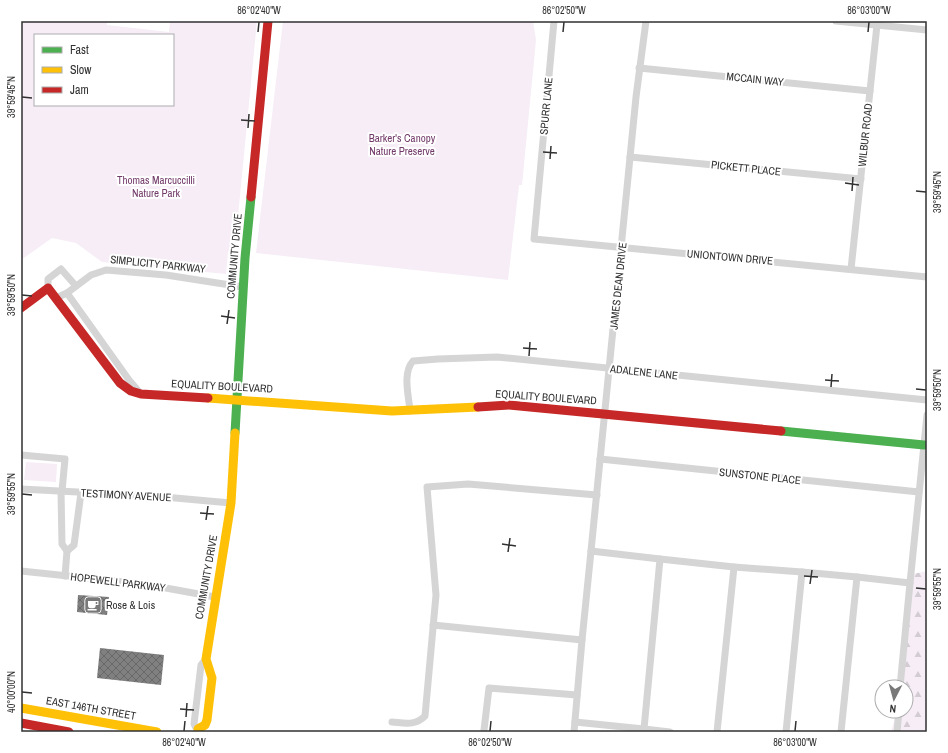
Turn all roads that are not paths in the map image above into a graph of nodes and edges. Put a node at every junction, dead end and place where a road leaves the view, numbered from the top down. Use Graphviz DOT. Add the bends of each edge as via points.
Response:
graph roads {
  1 [pos="268,21"];
  2 [pos="554,21"];
  3 [pos="646,21"];
  4 [pos="836,21"];
  5 [pos="877,25"];
  6 [pos="927,30"];
  7 [pos="640,68"];
  8 [pos="870,91"];
  9 [pos="630,157"];
  10 [pos="860,180"];
  11 [pos="534,239"];
  12 [pos="622,247"];
  13 [pos="851,269"];
  14 [pos="927,276"];
  15 [pos="76,286"];
  16 [pos="243,287"];
  17 [pos="48,288"];
  18 [pos="67,294"];
  19 [pos="56,298"];
  20 [pos="21,308"];
  21 [pos="610,368"];
  22 [pos="141,394"];
  23 [pos="237,399"];
  24 [pos="927,400"];
  25 [pos="410,412"];
  26 [pos="605,414"];
  27 [pos="927,415"];
  28 [pos="924,446"];
  29 [pos="21,455"];
  30 [pos="600,459"];
  31 [pos="21,489"];
  32 [pos="62,491"];
  33 [pos="919,492"];
  34 [pos="82,493"];
  35 [pos="597,496"];
  36 [pos="231,503"];
  37 [pos="67,550"];
  38 [pos="591,551"];
  39 [pos="660,559"];
  40 [pos="734,566"];
  41 [pos="21,571"];
  42 [pos="802,572"];
  43 [pos="65,576"];
  44 [pos="857,577"];
  45 [pos="910,583"];
  46 [pos="214,597"];
  47 [pos="433,625"];
  48 [pos="582,640"];
  49 [pos="901,679"];
  50 [pos="577,695"];
  51 [pos="21,708"];
  52 [pos="898,719"];
  53 [pos="392,722"];
  54 [pos="575,722"];
  55 [pos="21,723"];
  56 [pos="644,729"];
  57 [pos="484,730"];
  58 [pos="198,731"];
  59 [pos="69,732"];
  60 [pos="157,732"];
  61 [pos="574,732"];
  62 [pos="670,732"];
  63 [pos="717,732"];
  64 [pos="786,732"];
  65 [pos="841,732"];
  66 [pos="897,732"];
  1 -- 16 [label="street, COMMUNITY DRIVE"];
  2 -- 11 [label="street, SPURR LANE"];
  3 -- 7 [label="street, JAMES DEAN DRIVE"];
  4 -- 5 [label="street"];
  5 -- 6 [label="street"];
  5 -- 8 [label="street, WILBUR ROAD"];
  7 -- 8 [label="street, MCCAIN WAY"];
  7 -- 9 [label="street, JAMES DEAN DRIVE"];
  8 -- 10 [label="street, WILBUR ROAD"];
  9 -- 10 [label="street, PICKETT PLACE"];
  9 -- 12 [label="street, JAMES DEAN DRIVE"];
  10 -- 13 [label="street, WILBUR ROAD"];
  11 -- 12 [label="street, UNIONTOWN DRIVE"];
  12 -- 13 [label="street, UNIONTOWN DRIVE"];
  12 -- 21 [label="street, JAMES DEAN DRIVE"];
  13 -- 14 [label="street, UNIONTOWN DRIVE"];
  15 -- 16 [label="street, SIMPLICITY PARKWAY" via="96,273 111,270"];
  15 -- 17 [label="street" via="61,269 48,279"];
  15 -- 18 [label="street"];
  16 -- 23 [label="street, COMMUNITY DRIVE"];
  17 -- 19 [label="street"];
  17 -- 20 [label="street"];
  18 -- 19 [label="street"];
  18 -- 22 [label="street"];
  19 -- 22 [label="street, EQUALITY BOULEVARD" via="120,383"];
  21 -- 24 [label="street, ADALENE LANE"];
  21 -- 25 [label="street, ADALENE LANE" via="497,357 413,361 408,366 407,376"];
  21 -- 26 [label="street, JAMES DEAN DRIVE"];
  22 -- 23 [label="street, EQUALITY BOULEVARD"];
  23 -- 25 [label="street, EQUALITY BOULEVARD"];
  23 -- 36 [label="street, COMMUNITY DRIVE"];
  25 -- 26 [label="street, EQUALITY BOULEVARD" via="509,405"];
  26 -- 28 [label="street, EQUALITY BOULEVARD"];
  26 -- 30 [label="street, JAMES DEAN DRIVE"];
  27 -- 28 [label="street"];
  28 -- 33 [label="street"];
  29 -- 32 [label="street" via="65,459"];
  30 -- 33 [label="street, SUNSTONE PLACE"];
  30 -- 35 [label="street, JAMES DEAN DRIVE"];
  31 -- 32 [label="street, TESTIMONY AVENUE"];
  32 -- 34 [label="street, TESTIMONY AVENUE"];
  32 -- 37 [label="street" via="62,544"];
  33 -- 45 [label="street"];
  34 -- 36 [label="street, TESTIMONY AVENUE"];
  34 -- 37 [label="street" via="74,545"];
  35 -- 38 [label="street, JAMES DEAN DRIVE"];
  35 -- 47 [label="street" via="468,484 427,487 436,595"];
  36 -- 46 [label="street, COMMUNITY DRIVE"];
  37 -- 43 [label="street"];
  38 -- 39 [label="street"];
  38 -- 48 [label="street, JAMES DEAN DRIVE"];
  39 -- 40 [label="street"];
  39 -- 56 [label="street"];
  40 -- 42 [label="street"];
  40 -- 63 [label="street"];
  41 -- 43 [label="street, HOPEWELL PARKWAY"];
  42 -- 44 [label="street"];
  42 -- 64 [label="street"];
  43 -- 46 [label="street, HOPEWELL PARKWAY" via="144,584"];
  44 -- 45 [label="street"];
  44 -- 65 [label="street"];
  45 -- 49 [label="street"];
  46 -- 58 [label="street, COMMUNITY DRIVE" via="206,659 212,678 207,720"];
  47 -- 48 [label="street"];
  47 -- 53 [label="street" via="425,716 412,724"];
  48 -- 50 [label="street, JAMES DEAN DRIVE"];
  50 -- 54 [label="street, JAMES DEAN DRIVE"];
  50 -- 57 [label="street" via="489,688"];
  51 -- 60 [label="street, EAST 146TH STREET"];
  52 -- 66 [label="street"];
  54 -- 56 [label="street"];
  54 -- 61 [label="street, JAMES DEAN DRIVE"];
  55 -- 59 [label="street"];
  56 -- 62 [label="street"];
}
